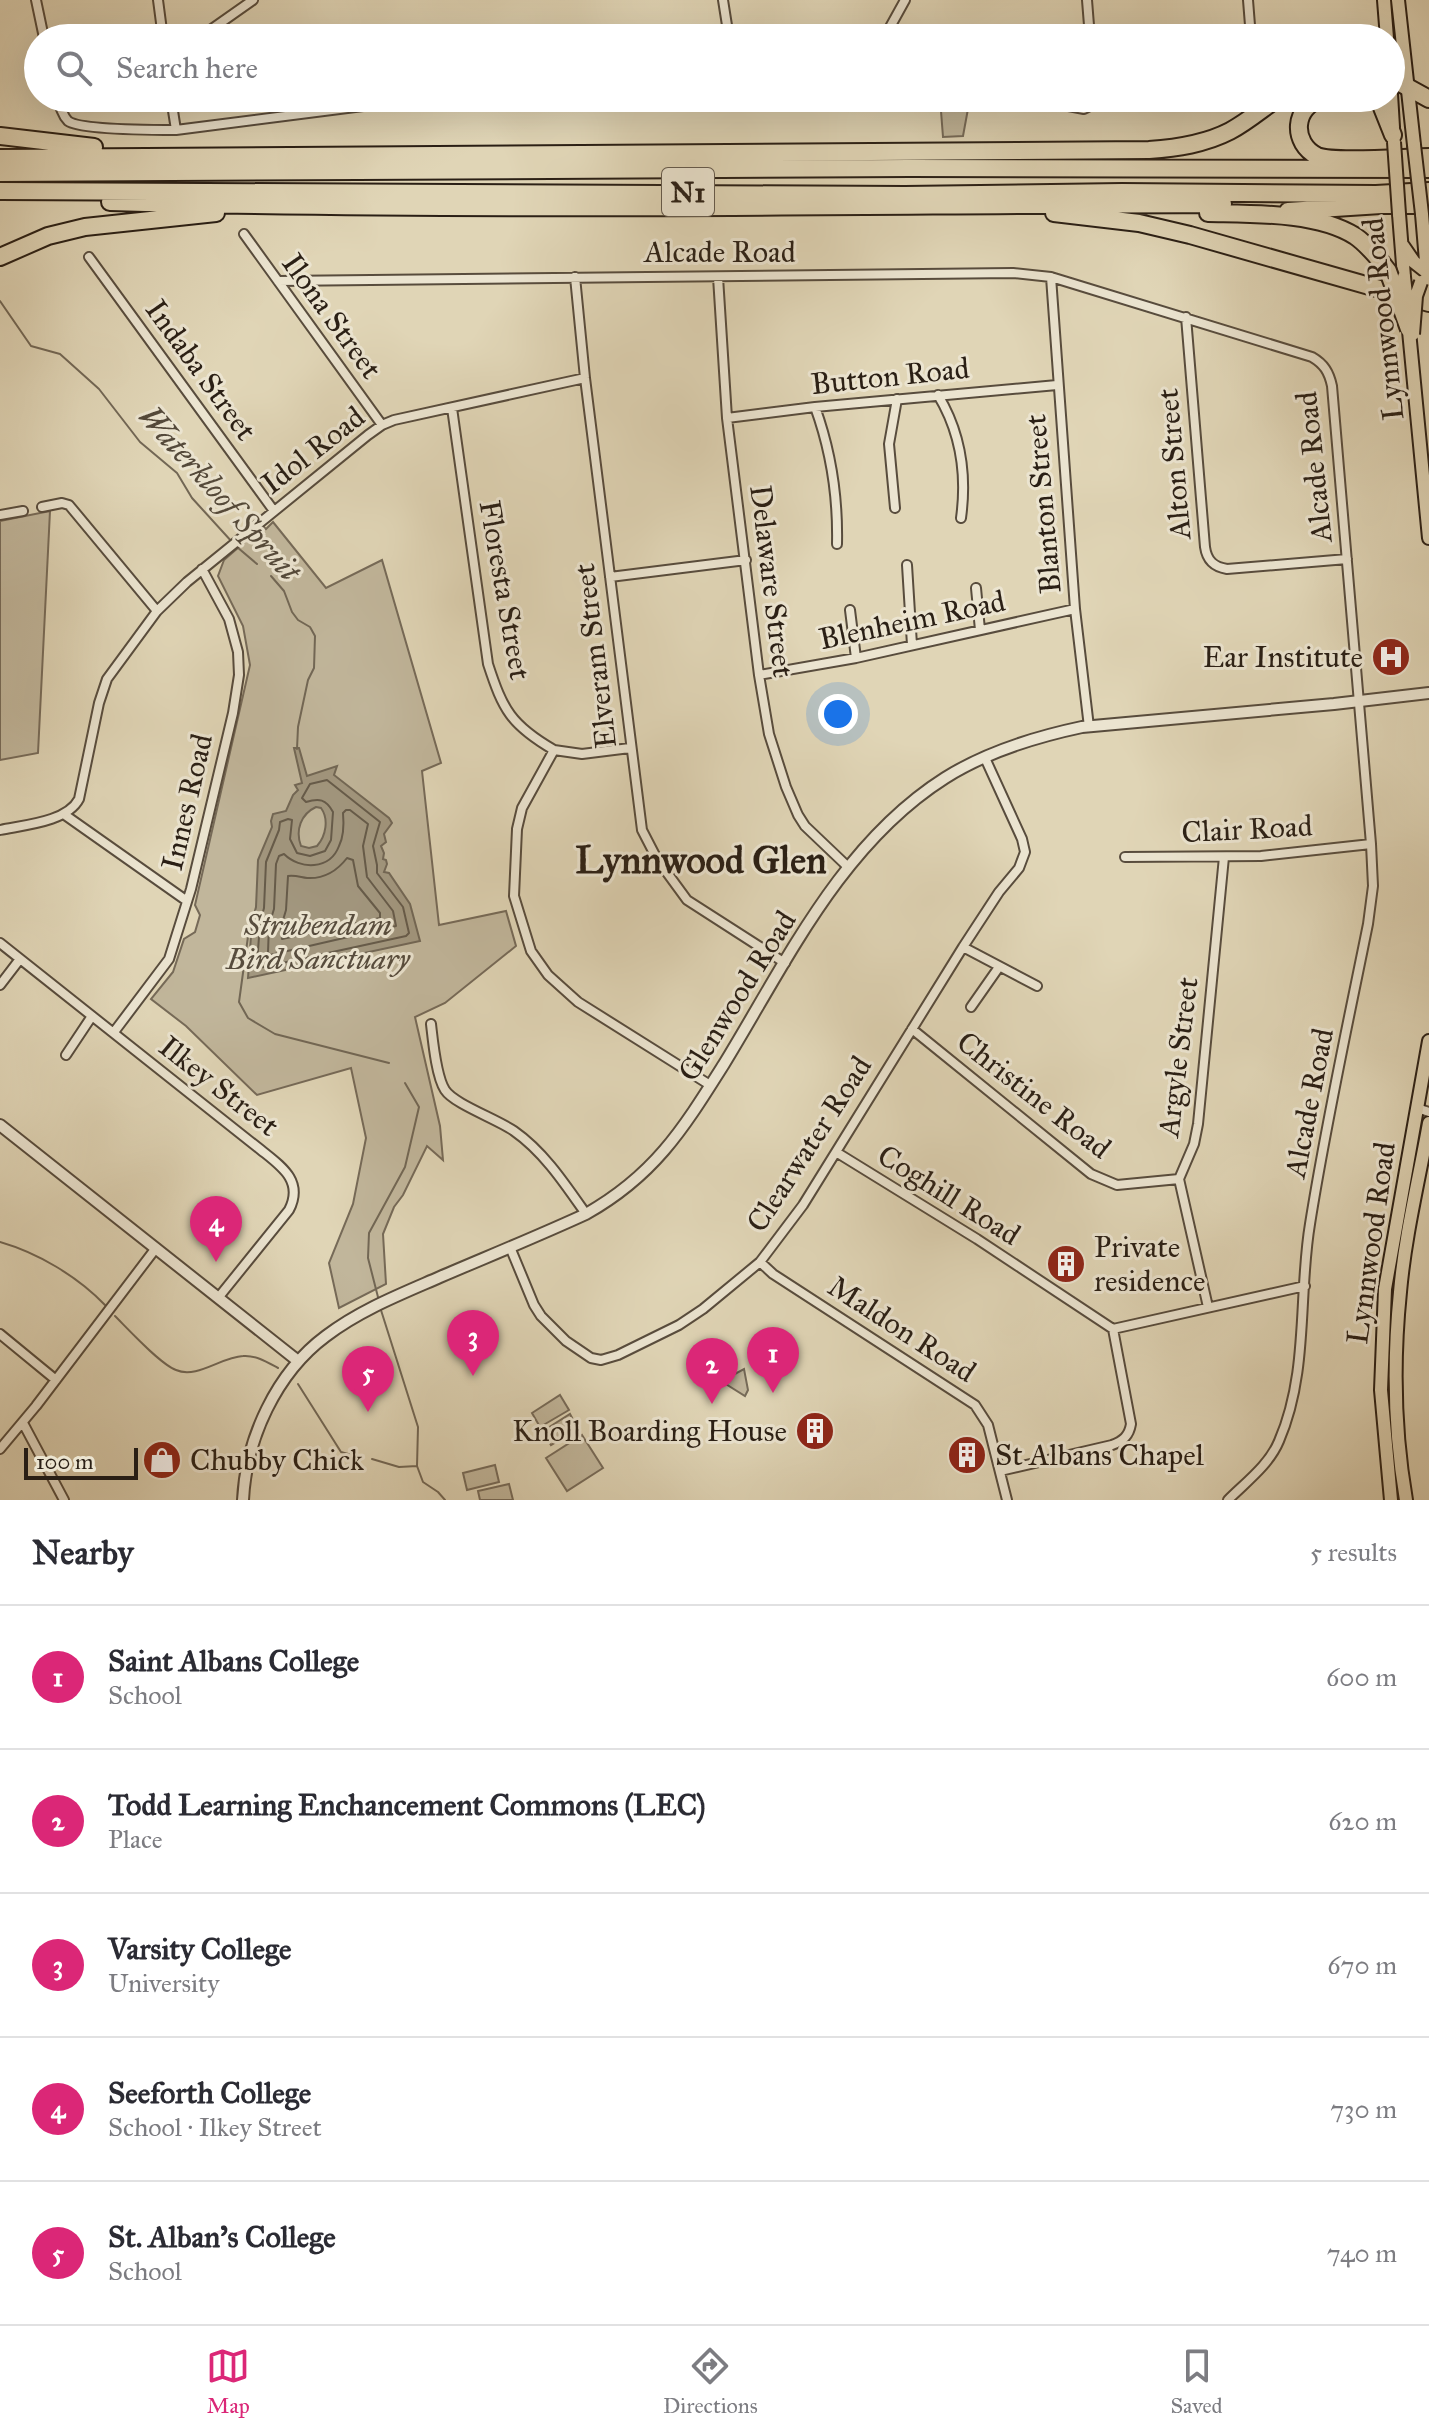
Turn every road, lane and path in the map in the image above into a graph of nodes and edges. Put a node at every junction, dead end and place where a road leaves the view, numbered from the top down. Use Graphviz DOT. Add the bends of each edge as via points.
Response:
graph roads {
  1 [pos="36,0"];
  2 [pos="158,0"];
  3 [pos="253,0"];
  4 [pos="723,0"];
  5 [pos="905,0"];
  6 [pos="1087,0"];
  7 [pos="1248,0"];
  8 [pos="1384,0"];
  9 [pos="1398,0"];
  10 [pos="41,24"];
  11 [pos="161,24"];
  12 [pos="219,24"];
  13 [pos="727,24"];
  14 [pos="892,24"];
  15 [pos="1089,24"];
  16 [pos="1250,24"];
  17 [pos="1386,24"];
  18 [pos="1401,24"];
  19 [pos="1405,67"];
  20 [pos="1407,86"];
  21 [pos="1429,99"];
  22 [pos="63,112"];
  23 [pos="173,112"];
  24 [pos="323,112"];
  25 [pos="1257,112"];
  26 [pos="1304,112"];
  27 [pos="1384,112"];
  28 [pos="1392,112"];
  29 [pos="176,130"];
  30 [pos="0,136"];
  31 [pos="1393,138"];
  32 [pos="1014,150"];
  33 [pos="0,151"];
  34 [pos="77,156"];
  35 [pos="199,156"];
  36 [pos="1429,157"];
  37 [pos="0,158"];
  38 [pos="1270,169"];
  39 [pos="1429,169"];
  40 [pos="0,173"];
  41 [pos="1429,191"];
  42 [pos="0,194"];
  43 [pos="1376,194"];
  44 [pos="1041,204"];
  45 [pos="299,207"];
  46 [pos="904,207"];
  47 [pos="1426,210"];
  48 [pos="1259,214"];
  49 [pos="244,234"];
  50 [pos="1401,244"];
  51 [pos="0,257"];
  52 [pos="89,257"];
  53 [pos="1426,276"];
  54 [pos="575,277"];
  55 [pos="718,277"];
  56 [pos="1051,277"];
  57 [pos="278,281"];
  58 [pos="1429,296"];
  59 [pos="1429,303"];
  60 [pos="1186,317"];
  61 [pos="1411,331"];
  62 [pos="585,378"];
  63 [pos="1057,385"];
  64 [pos="938,395"];
  65 [pos="897,399"];
  66 [pos="815,407"];
  67 [pos="452,408"];
  68 [pos="727,418"];
  69 [pos="382,425"];
  70 [pos="42,507"];
  71 [pos="895,508"];
  72 [pos="23,511"];
  73 [pos="274,511"];
  74 [pos="0,515"];
  75 [pos="961,518"];
  76 [pos="1429,538"];
  77 [pos="837,544"];
  78 [pos="1347,559"];
  79 [pos="746,560"];
  80 [pos="907,565"];
  81 [pos="202,569"];
  82 [pos="610,577"];
  83 [pos="976,588"];
  84 [pos="1075,609"];
  85 [pos="850,610"];
  86 [pos="157,611"];
  87 [pos="980,630"];
  88 [pos="912,645"];
  89 [pos="856,658"];
  90 [pos="759,675"];
  91 [pos="1429,693"];
  92 [pos="1359,701"];
  93 [pos="1089,727"];
  94 [pos="630,748"];
  95 [pos="554,750"];
  96 [pos="985,758"];
  97 [pos="65,815"];
  98 [pos="0,830"];
  99 [pos="1371,844"];
  100 [pos="1125,857"];
  101 [pos="1224,857"];
  102 [pos="847,866"];
  103 [pos="187,901"];
  104 [pos="0,943"];
  105 [pos="963,947"];
  106 [pos="20,959"];
  107 [pos="785,963"];
  108 [pos="999,967"];
  109 [pos="0,985"];
  110 [pos="1037,986"];
  111 [pos="971,1007"];
  112 [pos="92,1016"];
  113 [pos="431,1024"];
  114 [pos="912,1029"];
  115 [pos="114,1032"];
  116 [pos="1429,1041"];
  117 [pos="66,1055"];
  118 [pos="710,1085"];
  119 [pos="1420,1112"];
  120 [pos="1429,1121"];
  121 [pos="0,1125"];
  122 [pos="836,1152"];
  123 [pos="1179,1179"];
  124 [pos="586,1214"];
  125 [pos="510,1247"];
  126 [pos="156,1248"];
  127 [pos="760,1262"];
  128 [pos="1305,1286"];
  129 [pos="218,1298"];
  130 [pos="1208,1307"];
  131 [pos="1113,1329"];
  132 [pos="0,1334"];
  133 [pos="298,1361"];
  134 [pos="56,1380"];
  135 [pos="23,1423"];
  136 [pos="0,1449"];
  137 [pos="1000,1471"];
  138 [pos="64,1500"];
  139 [pos="243,1500"];
  140 [pos="1007,1500"];
  141 [pos="1228,1500"];
  142 [pos="1391,1500"];
  143 [pos="1406,1500"];
  1 -- 10 [label="street"];
  2 -- 11 [label="street"];
  3 -- 12 [label="street"];
  4 -- 13 [label="street"];
  5 -- 14 [label="street"];
  6 -- 15 [label="street"];
  7 -- 16 [label="street"];
  8 -- 17 [label="main road"];
  9 -- 18 [label="main road, Lynnwood Road"];
  19 -- 20 [label="main road, Lynnwood Road"];
  20 -- 21 [label="highway"];
  20 -- 47 [label="main road, Lynnwood Road, bridge"];
  22 -- 29 [label="street" via="74,124"];
  23 -- 29 [label="street"];
  24 -- 29 [label="street"];
  25 -- 32 [label="highway" via="1231,130 1174,148"];
  26 -- 36 [label="highway" via="1299,124 1302,142 1321,157"];
  27 -- 31 [label="highway"];
  28 -- 31 [label="main road, Lynnwood Road"];
  30 -- 35 [label="highway"];
  31 -- 50 [label="main road, Lynnwood Road, bridge"];
  32 -- 35 [label="highway"];
  32 -- 38 [label="highway"];
  33 -- 34 [label="highway"];
  34 -- 35 [label="highway"];
  34 -- 37 [label="highway"];
  38 -- 39 [label="highway, N1"];
  38 -- 40 [label="highway, N1"];
  41 -- 43 [label="highway, N1"];
  42 -- 43 [label="highway, N1"];
  42 -- 45 [label="highway"];
  43 -- 44 [label="highway" via="1298,204"];
  44 -- 46 [label="highway"];
  44 -- 48 [label="highway"];
  45 -- 46 [label="highway"];
  45 -- 51 [label="highway" via="85,227"];
  46 -- 59 [label="highway" via="1037,212 1139,223"];
  47 -- 48 [label="highway" via="1323,208"];
  47 -- 53 [label="main road, Lynnwood Road"];
  48 -- 61 [label="highway, bridge" via="1322,222 1357,237 1388,271"];
  49 -- 57 [label="street, Ilona Street"];
  50 -- 53 [label="main road"];
  50 -- 61 [label="main road, Lynnwood Road, bridge"];
  52 -- 73 [label="street, Indaba Street"];
  53 -- 58 [label="main road, Lynnwood Road"];
  53 -- 61 [label="main road, bridge" via="1416,296"];
  54 -- 55 [label="street, Alcade Road"];
  54 -- 57 [label="street, Alcade Road"];
  54 -- 62 [label="street, Elveram Street"];
  55 -- 56 [label="street, Alcade Road"];
  55 -- 68 [label="street, Delaware Street"];
  56 -- 60 [label="street, Alcade Road"];
  56 -- 63 [label="street, Blanton Street"];
  57 -- 69 [label="street, Ilona Street"];
  60 -- 78 [label="street, Alcade Road" via="1312,357 1328,371"];
  60 -- 78 [label="street, Alton Street" via="1209,560 1227,569"];
  61 -- 76 [label="main road, Lynnwood Road"];
  62 -- 67 [label="street, Idol Road"];
  62 -- 82 [label="street, Elveram Street"];
  63 -- 64 [label="street, Button Road"];
  63 -- 84 [label="street, Blanton Street"];
  64 -- 65 [label="street, Button Road"];
  64 -- 75 [label="street" via="962,455"];
  65 -- 66 [label="street, Button Road"];
  65 -- 71 [label="street" via="889,444"];
  66 -- 68 [label="street, Button Road"];
  66 -- 77 [label="street" via="834,483"];
  67 -- 69 [label="street, Idol Road"];
  67 -- 95 [label="street, Floresta Street" via="488,664 512,719"];
  68 -- 79 [label="street, Delaware Street"];
  69 -- 73 [label="street, Idol Road"];
  70 -- 86 [label="street" via="69,505"];
  72 -- 74 [label="street"];
  73 -- 81 [label="street, Idol Road"];
  78 -- 92 [label="street, Alcade Road"];
  79 -- 82 [label="street"];
  79 -- 90 [label="street, Delaware Street"];
  80 -- 88 [label="street"];
  81 -- 86 [label="street, Idol Road"];
  81 -- 103 [label="street, Innes Road" via="231,624 239,675"];
  82 -- 94 [label="street, Elveram Street"];
  83 -- 87 [label="street"];
  84 -- 87 [label="street, Blenheim Road"];
  84 -- 93 [label="street, Blanton Street"];
  85 -- 89 [label="street"];
  86 -- 97 [label="street, Idol Road" via="105,682 79,799"];
  87 -- 88 [label="street, Blenheim Road"];
  88 -- 89 [label="street, Blenheim Road"];
  89 -- 90 [label="street, Blenheim Road"];
  90 -- 102 [label="street, Delaware Street" via="774,752 798,815"];
  91 -- 92 [label="street, Glenwood Road"];
  92 -- 93 [label="street, Glenwood Road"];
  92 -- 99 [label="street, Alcade Road"];
  93 -- 96 [label="street, Glenwood Road" via="1047,735"];
  94 -- 95 [label="street" via="582,754"];
  94 -- 107 [label="street, Elveram Street" via="642,830 678,891"];
  95 -- 118 [label="street" via="521,811 517,829 514,896 531,951 578,1002"];
  96 -- 102 [label="street, Glenwood Road" via="908,804"];
  96 -- 105 [label="street, Clearwater Road" via="1025,852"];
  97 -- 98 [label="street"];
  97 -- 103 [label="street"];
  99 -- 101 [label="street, Clair Road"];
  99 -- 128 [label="street, Alcade Road" via="1368,924 1309,1226"];
  100 -- 101 [label="street, Clair Road"];
  101 -- 123 [label="street, Argyle Street" via="1198,1124"];
  102 -- 107 [label="street, Glenwood Road"];
  103 -- 115 [label="street, Innes Road" via="166,964"];
  104 -- 106 [label="street, Ilkey Street"];
  105 -- 108 [label="street"];
  105 -- 114 [label="street, Clearwater Road"];
  106 -- 109 [label="street"];
  106 -- 112 [label="street, Ilkey Street"];
  107 -- 118 [label="street, Glenwood Road"];
  108 -- 110 [label="street"];
  108 -- 111 [label="street"];
  112 -- 115 [label="street, Ilkey Street"];
  112 -- 117 [label="street"];
  113 -- 124 [label="street" via="446,1091 517,1133 542,1156"];
  114 -- 122 [label="street, Clearwater Road"];
  114 -- 123 [label="street, Christine Road" via="1091,1174 1117,1185"];
  115 -- 129 [label="street, Ilkey Street" via="293,1180 289,1210"];
  116 -- 119 [label="main road, Lynnwood Road"];
  118 -- 124 [label="street, Glenwood Road" via="654,1164"];
  119 -- 120 [label="street"];
  119 -- 142 [label="main road, Lynnwood Road" via="1390,1259 1381,1343"];
  120 -- 143 [label="main road, Lynnwood Road" via="1397,1328 1395,1390"];
  121 -- 126 [label="street"];
  122 -- 127 [label="street, Clearwater Road"];
  122 -- 131 [label="street, Coghill Road"];
  123 -- 130 [label="street, Argyle Street"];
  124 -- 125 [label="street, Glenwood Road"];
  125 -- 127 [label="street, Clearwater Road" via="545,1321 581,1353 599,1360 679,1325"];
  125 -- 133 [label="street, Glenwood Road" via="371,1308"];
  126 -- 129 [label="street"];
  126 -- 134 [label="street"];
  127 -- 137 [label="street, Maldon Road" via="975,1405 988,1425"];
  128 -- 130 [label="street"];
  128 -- 141 [label="street, Alcade Road" via="1295,1385 1278,1445"];
  129 -- 133 [label="street"];
  130 -- 131 [label="street"];
  131 -- 137 [label="street" via="1130,1432 1112,1445"];
  132 -- 134 [label="street"];
  133 -- 139 [label="street, Glenwood Road" via="261,1422 248,1459"];
  134 -- 135 [label="street"];
  135 -- 136 [label="street"];
  135 -- 138 [label="street"];
  137 -- 140 [label="street, Maldon Road"];
}
